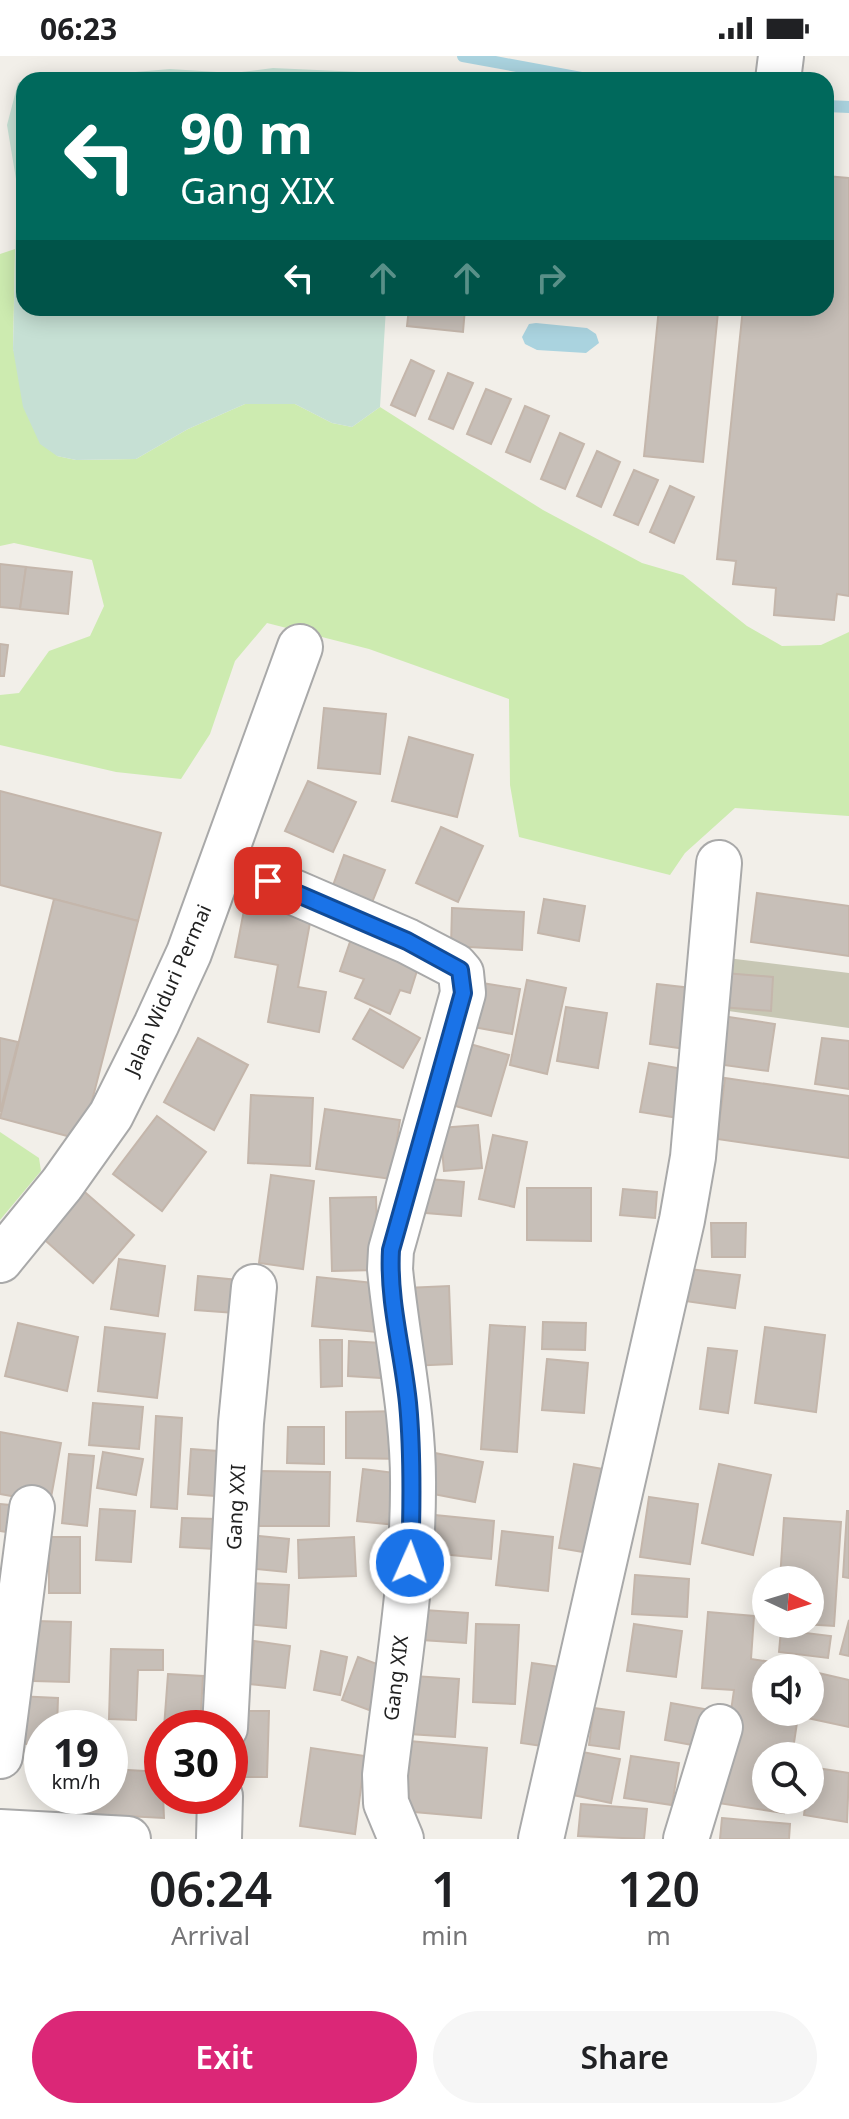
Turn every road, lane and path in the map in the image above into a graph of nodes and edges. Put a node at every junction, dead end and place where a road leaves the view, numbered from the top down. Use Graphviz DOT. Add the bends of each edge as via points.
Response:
graph roads {
  1 [pos="300,647"];
  2 [pos="719,863"];
  3 [pos="268,881"];
  4 [pos="0,1260"];
  5 [pos="254,1287"];
  6 [pos="32,1508"];
  7 [pos="226,1710"];
  8 [pos="720,1727"];
  9 [pos="0,1756"];
  10 [pos="220,1814"];
  11 [pos="26,1835"];
  12 [pos="128,1839"];
  13 [pos="219,1839"];
  14 [pos="401,1839"];
  15 [pos="541,1839"];
  16 [pos="686,1839"];
  1 -- 4 [label="street, Jalan Widuri Permai" via="189,953 156,1025 111,1115"];
  2 -- 15 [label="street" via="693,1157 682,1220"];
  3 -- 14 [label="street, Gang XIX" via="407,941 460,970 463,980 391,1260 413,1487 410,1563 385,1775 391,1821"];
  5 -- 7 [label="street, Gang XXI"];
  6 -- 9 [label="street"];
  8 -- 16 [label="street"];
  10 -- 13 [label="street"];
  11 -- 12 [label="street"];
}
